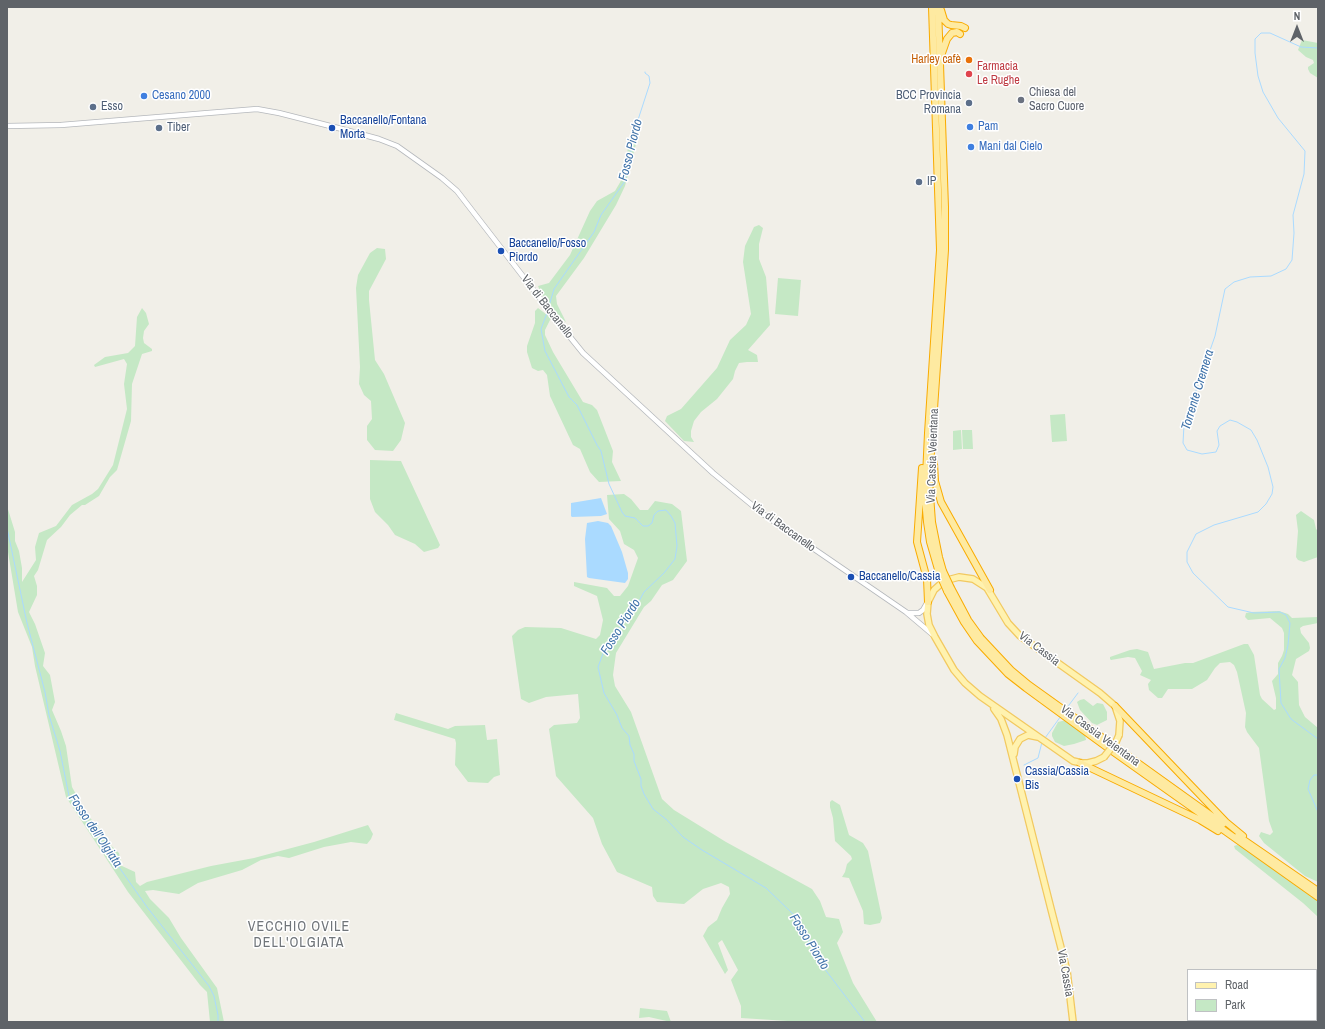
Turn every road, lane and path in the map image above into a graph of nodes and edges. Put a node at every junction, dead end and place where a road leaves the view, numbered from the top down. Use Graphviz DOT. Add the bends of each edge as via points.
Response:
graph roads {
  1 [pos="929,7"];
  2 [pos="932,7"];
  3 [pos="939,7"];
  4 [pos="933,22"];
  5 [pos="965,28"];
  6 [pos="960,34"];
  7 [pos="940,57"];
  8 [pos="7,126"];
  9 [pos="931,418"];
  10 [pos="930,433"];
  11 [pos="990,590"];
  12 [pos="928,602"];
  13 [pos="906,612"];
  14 [pos="935,637"];
  15 [pos="987,701"];
  16 [pos="1115,706"];
  17 [pos="1069,716"];
  18 [pos="1042,739"];
  19 [pos="1014,762"];
  20 [pos="1080,763"];
  21 [pos="1242,844"];
  22 [pos="1261,851"];
  23 [pos="1318,891"];
  24 [pos="1318,897"];
  25 [pos="1073,1022"];
  1 -- 4 [label="highway"];
  2 -- 4 [label="highway"];
  3 -- 5 [label="highway" via="948,24"];
  3 -- 7 [label="highway"];
  4 -- 9 [label="highway, Via Cassia Veientana" via="940,250"];
  6 -- 7 [label="highway" via="952,33"];
  7 -- 9 [label="highway, Via Cassia Veientana" via="945,250"];
  8 -- 13 [label="street, Via di Baccanello" via="61,125 257,109 394,144 421,161 457,191 584,353 701,462 763,514"];
  9 -- 10 [label="highway, Via Cassia Veientana"];
  10 -- 11 [label="highway" via="935,481 941,502"];
  10 -- 12 [label="highway" via="924,449 917,531 919,552 927,579"];
  10 -- 17 [label="highway, Via Cassia Veientana, bridge" via="929,498 941,572 949,590 994,653 1017,675"];
  11 -- 12 [label="main road, Via Cassia" via="973,579 956,577 938,586"];
  11 -- 16 [label="main road, Via Cassia" via="1008,623 1020,636"];
  12 -- 13 [label="street" via="919,613"];
  12 -- 14 [label="main road, Via Cassia" via="928,617"];
  13 -- 14 [label="street, Via di Baccanello"];
  14 -- 15 [label="main road, Via Cassia" via="959,677"];
  15 -- 18 [label="main road, Via Cassia"];
  15 -- 19 [label="main road, Via Cassia" via="1002,719"];
  16 -- 20 [label="main road, bridge" via="1120,721 1116,742 1104,757 1092,763"];
  16 -- 22 [label="highway" via="1226,822"];
  17 -- 21 [label="highway, Via Cassia Veientana"];
  17 -- 22 [label="highway, Via Cassia Veientana"];
  18 -- 19 [label="main road, Via Cassia" via="1028,735 1020,739 1015,747"];
  18 -- 20 [label="main road, Via Cassia" via="1066,757"];
  19 -- 25 [label="main road, Via Cassia" via="1067,971"];
  20 -- 21 [label="highway" via="1200,820"];
  21 -- 24 [label="highway, Via Cassia Veientana"];
  22 -- 23 [label="highway, Via Cassia Veientana"];
}
